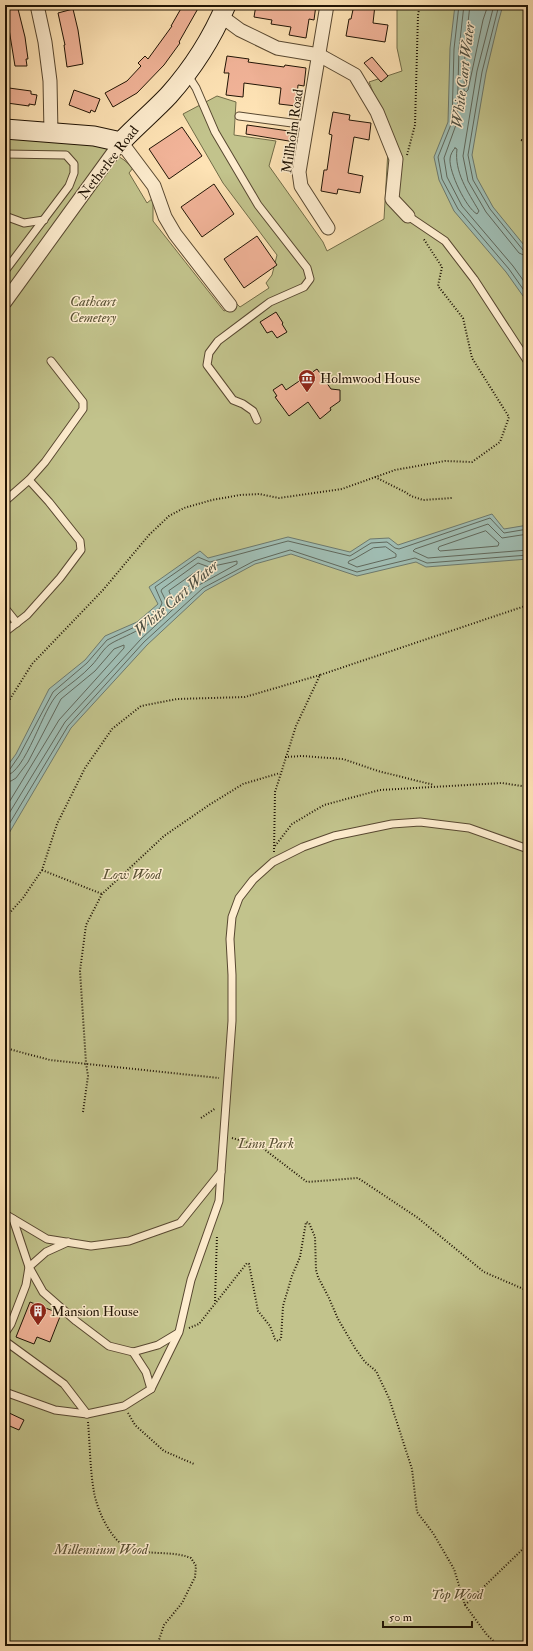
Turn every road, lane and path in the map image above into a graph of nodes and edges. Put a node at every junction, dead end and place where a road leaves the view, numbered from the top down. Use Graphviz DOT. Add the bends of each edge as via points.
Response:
graph roads {
  1 [pos="37,5"];
  2 [pos="327,5"];
  3 [pos="420,5"];
  4 [pos="223,11"];
  5 [pos="319,55"];
  6 [pos="187,74"];
  7 [pos="239,116"];
  8 [pos="307,125"];
  9 [pos="5,129"];
  10 [pos="51,133"];
  11 [pos="521,140"];
  12 [pos="121,142"];
  13 [pos="528,142"];
  14 [pos="6,155"];
  15 [pos="406,160"];
  16 [pos="5,216"];
  17 [pos="408,216"];
  18 [pos="44,220"];
  19 [pos="328,228"];
  20 [pos="421,235"];
  21 [pos="5,271"];
  22 [pos="5,302"];
  23 [pos="230,305"];
  24 [pos="51,361"];
  25 [pos="528,362"];
  26 [pos="257,420"];
  27 [pos="375,477"];
  28 [pos="29,480"];
  29 [pos="452,498"];
  30 [pos="5,501"];
  31 [pos="528,605"];
  32 [pos="5,608"];
  33 [pos="17,623"];
  34 [pos="5,632"];
  35 [pos="320,675"];
  36 [pos="5,706"];
  37 [pos="285,757"];
  38 [pos="280,773"];
  39 [pos="438,786"];
  40 [pos="528,787"];
  41 [pos="274,847"];
  42 [pos="528,849"];
  43 [pos="273,862"];
  44 [pos="42,870"];
  45 [pos="102,894"];
  46 [pos="5,918"];
  47 [pos="5,1048"];
  48 [pos="86,1063"];
  49 [pos="229,1080"];
  50 [pos="83,1112"];
  51 [pos="224,1136"];
  52 [pos="221,1172"];
  53 [pos="5,1214"];
  54 [pos="13,1219"];
  55 [pos="218,1232"];
  56 [pos="68,1242"];
  57 [pos="29,1267"];
  58 [pos="528,1290"];
  59 [pos="215,1302"];
  60 [pos="179,1332"];
  61 [pos="5,1333"];
  62 [pos="5,1341"];
  63 [pos="133,1352"];
  64 [pos="150,1389"];
  65 [pos="5,1392"];
  66 [pos="126,1404"];
  67 [pos="87,1414"];
  68 [pos="194,1464"];
  69 [pos="528,1544"];
  70 [pos="465,1605"];
  71 [pos="157,1646"];
  72 [pos="499,1646"];
  1 -- 10 [label="street" via="50,81"];
  2 -- 5 [label="street, Millholm Road"];
  3 -- 15 [label="path" via="415,125"];
  4 -- 5 [label="street" via="240,30 277,48"];
  4 -- 6 [label="street, Netherlee Road" via="204,49"];
  5 -- 8 [label="street, Millholm Road"];
  5 -- 17 [label="street" via="355,75 377,112 396,159 392,199"];
  6 -- 12 [label="street, Netherlee Road"];
  6 -- 26 [label="lane" via="196,88 215,132 258,205 307,268 310,280 304,287 270,302 218,341 209,353 207,365 233,400 253,410"];
  7 -- 8 [label="lane"];
  8 -- 19 [label="street, Millholm Road" via="299,172 301,186"];
  9 -- 10 [label="street"];
  10 -- 12 [label="street" via="94,136"];
  11 -- 13 [label="path"];
  12 -- 22 [label="street, Netherlee Road"];
  12 -- 23 [label="street" via="154,186 165,217 175,234"];
  14 -- 18 [label="lane" via="66,155 74,164 69,186"];
  16 -- 18 [label="lane" via="24,223"];
  17 -- 25 [label="lane" via="445,241 474,279"];
  18 -- 21 [label="lane"];
  20 -- 27 [label="path" via="442,267 438,286 463,318 472,358 509,417 500,442 472,462 445,461 395,470"];
  24 -- 28 [label="lane" via="83,402 83,409"];
  27 -- 29 [label="path" via="410,496 423,500"];
  27 -- 36 [label="path" via="342,489 278,498 259,494 212,500 184,508 169,516 149,535 98,596 32,664"];
  28 -- 30 [label="lane"];
  28 -- 33 [label="lane" via="80,541 81,550 60,578"];
  31 -- 35 [label="path"];
  32 -- 33 [label="lane"];
  33 -- 34 [label="lane"];
  35 -- 37 [label="path" via="296,726"];
  35 -- 44 [label="path" via="245,697 177,698 141,706 112,729 85,768 57,824"];
  37 -- 38 [label="path"];
  37 -- 39 [label="path" via="343,759"];
  38 -- 41 [label="path" via="275,792"];
  38 -- 45 [label="path" via="243,784 209,805 164,836"];
  39 -- 40 [label="path" via="502,783"];
  39 -- 41 [label="path" via="380,790 324,805 292,824"];
  41 -- 43 [label="path"];
  42 -- 43 [label="lane" via="469,828 420,822 392,824 334,836 303,846"];
  43 -- 49 [label="lane" via="244,892 232,917"];
  44 -- 45 [label="path"];
  44 -- 46 [label="path" via="23,898"];
  45 -- 48 [label="path" via="86,925 80,971"];
  47 -- 48 [label="path" via="50,1060"];
  48 -- 49 [label="path"];
  48 -- 50 [label="path" via="88,1076"];
  49 -- 51 [label="lane"];
  51 -- 52 [label="lane"];
  51 -- 58 [label="path" via="260,1146 307,1182 358,1178 418,1218 484,1272"];
  52 -- 56 [label="lane" via="180,1223 129,1241 91,1246"];
  52 -- 60 [label="lane" via="219,1201 191,1280"];
  53 -- 54 [label="lane"];
  54 -- 56 [label="lane" via="46,1239"];
  54 -- 57 [label="lane"];
  55 -- 59 [label="path"];
  56 -- 57 [label="lane" via="46,1252"];
  57 -- 61 [label="lane" via="26,1285"];
  57 -- 63 [label="lane" via="43,1292 76,1321 109,1346"];
  59 -- 60 [label="path" via="199,1324"];
  59 -- 70 [label="path" via="247,1263 249,1264 258,1310 270,1326 275,1339 281,1340 283,1306 300,1257 306,1222 309,1223 315,1237 318,1277 355,1348 365,1362 376,1371 389,1398 412,1469 417,1512 454,1569"];
  60 -- 63 [label="lane" via="158,1345"];
  60 -- 64 [label="lane"];
  62 -- 67 [label="lane" via="64,1384"];
  63 -- 64 [label="lane" via="146,1372"];
  64 -- 66 [label="lane"];
  65 -- 67 [label="lane" via="55,1410"];
  66 -- 67 [label="lane"];
  66 -- 68 [label="path" via="135,1425 146,1436 164,1451"];
  67 -- 71 [label="path" via="94,1493 113,1537 128,1548 181,1554 191,1558 196,1566 195,1577 186,1596 164,1625"];
  69 -- 70 [label="path"];
  70 -- 72 [label="path" via="487,1635"];
}
